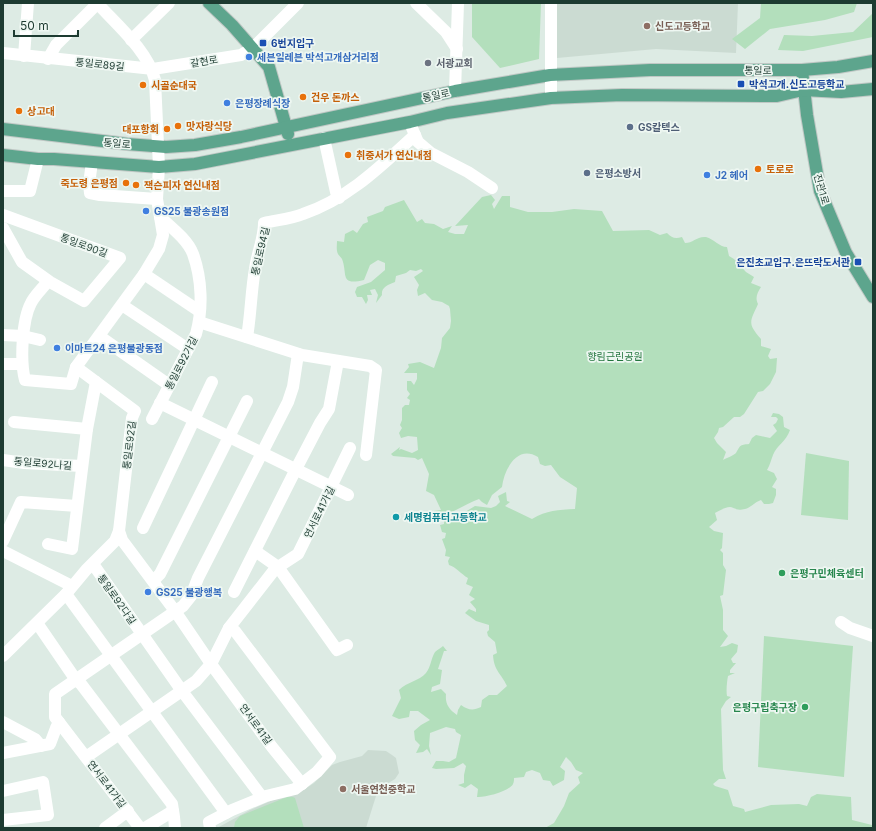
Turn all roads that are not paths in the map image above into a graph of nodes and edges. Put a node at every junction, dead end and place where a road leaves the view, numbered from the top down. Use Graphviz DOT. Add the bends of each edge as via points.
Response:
graph roads {
  1 [pos="28,3"];
  2 [pos="97,3"];
  3 [pos="169,3"];
  4 [pos="298,3"];
  5 [pos="416,3"];
  6 [pos="458,3"];
  7 [pos="551,3"];
  8 [pos="212,4"];
  9 [pos="131,40"];
  10 [pos="253,48"];
  11 [pos="457,49"];
  12 [pos="3,53"];
  13 [pos="24,56"];
  14 [pos="48,59"];
  15 [pos="873,61"];
  16 [pos="153,69"];
  17 [pos="802,70"];
  18 [pos="550,75"];
  19 [pos="873,89"];
  20 [pos="803,90"];
  21 [pos="455,91"];
  22 [pos="551,98"];
  23 [pos="410,122"];
  24 [pos="286,127"];
  25 [pos="3,129"];
  26 [pos="415,135"];
  27 [pos="324,138"];
  28 [pos="291,145"];
  29 [pos="158,146"];
  30 [pos="3,155"];
  31 [pos="38,159"];
  32 [pos="92,162"];
  33 [pos="159,167"];
  34 [pos="492,188"];
  35 [pos="3,191"];
  36 [pos="339,198"];
  37 [pos="158,199"];
  38 [pos="3,215"];
  39 [pos="160,217"];
  40 [pos="3,228"];
  41 [pos="144,274"];
  42 [pos="48,281"];
  43 [pos="873,297"];
  44 [pos="122,305"];
  45 [pos="199,317"];
  46 [pos="3,335"];
  47 [pos="23,336"];
  48 [pos="99,336"];
  49 [pos="247,337"];
  50 [pos="40,340"];
  51 [pos="188,349"];
  52 [pos="298,354"];
  53 [pos="338,361"];
  54 [pos="3,364"];
  55 [pos="22,364"];
  56 [pos="76,367"];
  57 [pos="96,382"];
  58 [pos="212,382"];
  59 [pos="169,385"];
  60 [pos="247,401"];
  61 [pos="160,403"];
  62 [pos="152,419"];
  63 [pos="194,419"];
  64 [pos="14,422"];
  65 [pos="87,429"];
  66 [pos="229,436"];
  67 [pos="350,448"];
  68 [pos="262,452"];
  69 [pos="366,455"];
  70 [pos="3,460"];
  71 [pos="82,466"];
  72 [pos="296,469"];
  73 [pos="331,486"];
  74 [pos="348,495"];
  75 [pos="77,506"];
  76 [pos="143,528"];
  77 [pos="119,531"];
  78 [pos="3,541"];
  79 [pos="48,544"];
  80 [pos="3,551"];
  81 [pos="255,551"];
  82 [pos="92,564"];
  83 [pos="278,567"];
  84 [pos="153,581"];
  85 [pos="69,590"];
  86 [pos="234,592"];
  87 [pos="175,611"];
  88 [pos="841,622"];
  89 [pos="37,623"];
  90 [pos="229,628"];
  91 [pos="142,634"];
  92 [pos="873,636"];
  93 [pos="347,645"];
  94 [pos="112,655"];
  95 [pos="3,656"];
  96 [pos="211,664"];
  97 [pos="76,680"];
  98 [pos="182,691"];
  99 [pos="152,712"];
  100 [pos="3,722"];
  101 [pos="59,722"];
  102 [pos="120,734"];
  103 [pos="45,745"];
  104 [pos="3,752"];
  105 [pos="86,758"];
  106 [pos="302,784"];
  107 [pos="3,791"];
  108 [pos="262,798"];
  109 [pos="128,811"];
  110 [pos="173,811"];
  111 [pos="226,812"];
  112 [pos="3,820"];
  113 [pos="105,828"];
  114 [pos="140,828"];
  115 [pos="145,828"];
  116 [pos="175,828"];
  117 [pos="210,828"];
  1 -- 13 [label="street"];
  2 -- 9 [label="street"];
  2 -- 14 [label="street" via="56,45"];
  3 -- 9 [label="street"];
  4 -- 10 [label="street"];
  5 -- 11 [label="street" via="446,32"];
  6 -- 11 [label="street"];
  7 -- 18 [label="street"];
  8 -- 10 [label="main road"];
  9 -- 16 [label="street"];
  10 -- 16 [label="street, 갈현로" via="241,54"];
  10 -- 24 [label="main road" via="270,67"];
  11 -- 21 [label="street"];
  12 -- 13 [label="street, 통일로89길"];
  13 -- 14 [label="street, 통일로89길"];
  14 -- 16 [label="street, 통일로89길"];
  15 -- 17 [label="main road, 통일로"];
  16 -- 29 [label="street" via="156,80"];
  17 -- 18 [label="main road, 통일로" via="650,70"];
  17 -- 20 [label="main road, 진관1로"];
  18 -- 21 [label="main road, 통일로"];
  18 -- 22 [label="street"];
  19 -- 20 [label="main road, 통일로" via="841,92"];
  20 -- 22 [label="main road, 통일로" via="777,96 622,95"];
  20 -- 43 [label="main road, 진관1로" via="820,190 846,253"];
  21 -- 24 [label="main road, 통일로"];
  22 -- 23 [label="main road, 통일로" via="447,113"];
  23 -- 26 [label="street"];
  23 -- 27 [label="main road, 통일로"];
  24 -- 28 [label="main road"];
  24 -- 29 [label="main road, 통일로" via="195,145"];
  25 -- 29 [label="main road, 통일로"];
  26 -- 34 [label="street" via="418,142 431,153"];
  26 -- 36 [label="street, 통일로94길" via="375,171"];
  27 -- 28 [label="main road, 통일로"];
  27 -- 36 [label="street"];
  28 -- 33 [label="main road, 통일로" via="195,164"];
  29 -- 33 [label="street"];
  30 -- 31 [label="main road, 통일로"];
  31 -- 32 [label="main road, 통일로"];
  31 -- 35 [label="street" via="30,191"];
  32 -- 33 [label="main road, 통일로"];
  32 -- 37 [label="street" via="90,193 100,196"];
  33 -- 37 [label="street"];
  36 -- 49 [label="street, 통일로94길" via="303,214 264,223"];
  37 -- 39 [label="street"];
  38 -- 42 [label="street, 통일로90길" via="120,258 84,301"];
  39 -- 41 [label="street" via="163,235 159,249"];
  39 -- 45 [label="street, 통일로92가길" via="177,231 193,253 200,285"];
  40 -- 42 [label="street, 통일로90길" via="22,262"];
  41 -- 44 [label="street"];
  41 -- 45 [label="street"];
  42 -- 47 [label="street" via="31,303"];
  44 -- 48 [label="street"];
  44 -- 51 [label="street"];
  45 -- 49 [label="street"];
  45 -- 51 [label="street, 통일로92가길" via="196,334"];
  46 -- 47 [label="street"];
  47 -- 50 [label="street"];
  47 -- 55 [label="street"];
  48 -- 56 [label="street"];
  48 -- 59 [label="street"];
  49 -- 52 [label="street"];
  51 -- 59 [label="street, 통일로92가길"];
  52 -- 53 [label="street"];
  52 -- 68 [label="street" via="288,402"];
  53 -- 69 [label="street" via="370,366 376,370"];
  53 -- 72 [label="street" via="329,409"];
  54 -- 55 [label="street"];
  55 -- 56 [label="street" via="25,380 71,384"];
  56 -- 57 [label="street, 통일로92길"];
  57 -- 65 [label="street, 통일로92나길"];
  57 -- 77 [label="street, 통일로92길" via="135,411 132,418"];
  58 -- 63 [label="street"];
  59 -- 61 [label="street, 통일로92가길"];
  60 -- 66 [label="street"];
  61 -- 62 [label="street, 통일로92가길"];
  61 -- 63 [label="street"];
  63 -- 66 [label="street"];
  63 -- 76 [label="street"];
  64 -- 65 [label="street"];
  65 -- 71 [label="street, 통일로92나길"];
  66 -- 68 [label="street"];
  66 -- 84 [label="street" via="160,574"];
  67 -- 73 [label="street, 연서로41가길"];
  68 -- 72 [label="street"];
  68 -- 87 [label="street" via="190,596 183,606"];
  70 -- 71 [label="street, 통일로92나길"];
  71 -- 75 [label="street, 통일로92나길"];
  72 -- 73 [label="street"];
  72 -- 81 [label="street"];
  73 -- 74 [label="street"];
  73 -- 83 [label="street, 연서로41가길" via="298,554"];
  75 -- 78 [label="street" via="21,502"];
  75 -- 79 [label="street, 통일로92나길" via="72,549"];
  77 -- 82 [label="street, 통일로92다길" via="115,541"];
  77 -- 84 [label="street" via="122,540"];
  80 -- 85 [label="street"];
  81 -- 83 [label="street"];
  81 -- 86 [label="street"];
  82 -- 85 [label="street, 통일로92다길"];
  82 -- 91 [label="street, 통일로92다길"];
  83 -- 90 [label="street, 연서로41가길"];
  83 -- 93 [label="street" via="337,650"];
  84 -- 87 [label="street"];
  85 -- 89 [label="street, 통일로92다길"];
  85 -- 94 [label="street"];
  87 -- 91 [label="street"];
  87 -- 96 [label="street"];
  88 -- 92 [label="street"];
  89 -- 95 [label="street, 통일로92다길"];
  89 -- 97 [label="street"];
  90 -- 96 [label="street, 연서로41가길"];
  90 -- 106 [label="street" via="235,631 330,757"];
  91 -- 94 [label="street"];
  91 -- 98 [label="street"];
  94 -- 97 [label="street"];
  94 -- 99 [label="street"];
  96 -- 98 [label="street, 연서로41가길" via="196,682"];
  96 -- 106 [label="street, 연서로41길"];
  97 -- 101 [label="street, 연서로41가길" via="55,694 55,717"];
  97 -- 102 [label="street"];
  98 -- 99 [label="street, 연서로41가길"];
  98 -- 108 [label="street"];
  99 -- 102 [label="street, 연서로41가길"];
  99 -- 111 [label="street"];
  100 -- 103 [label="street"];
  101 -- 103 [label="street"];
  101 -- 105 [label="street, 연서로41가길"];
  102 -- 105 [label="street, 연서로41가길"];
  102 -- 110 [label="street" via="172,804"];
  103 -- 104 [label="street"];
  105 -- 109 [label="street, 연서로41가길"];
  106 -- 108 [label="street" via="295,789"];
  107 -- 112 [label="street" via="43,782 48,815"];
  108 -- 111 [label="street"];
  109 -- 113 [label="street, 연서로41가길"];
  109 -- 114 [label="street, 연서로41가길"];
  110 -- 115 [label="street"];
  110 -- 116 [label="street"];
  111 -- 117 [label="street" via="209,822"];
}
